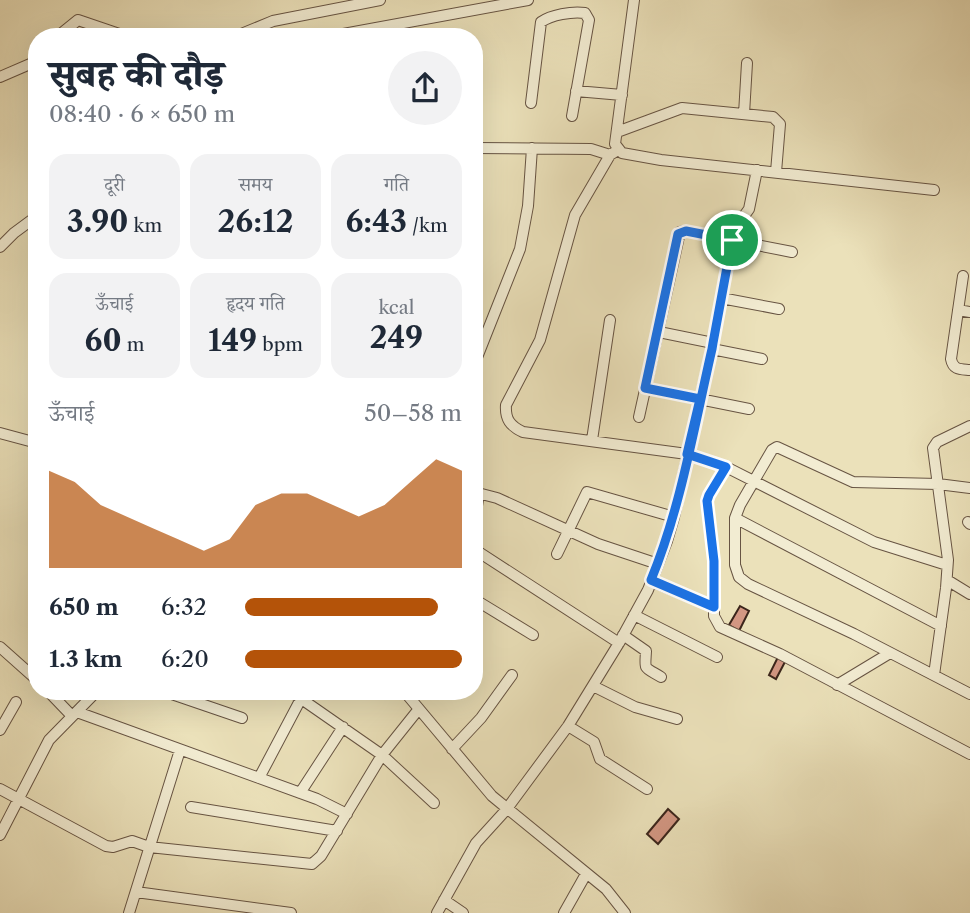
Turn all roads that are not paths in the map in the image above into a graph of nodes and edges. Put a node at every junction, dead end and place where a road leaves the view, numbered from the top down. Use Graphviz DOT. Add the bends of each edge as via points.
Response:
graph roads {
  1 [pos="380,0"];
  2 [pos="528,0"];
  3 [pos="634,0"];
  4 [pos="68,28"];
  5 [pos="102,28"];
  6 [pos="255,28"];
  7 [pos="376,28"];
  8 [pos="747,63"];
  9 [pos="28,65"];
  10 [pos="0,78"];
  11 [pos="576,91"];
  12 [pos="622,95"];
  13 [pos="531,103"];
  14 [pos="744,114"];
  15 [pos="572,116"];
  16 [pos="617,132"];
  17 [pos="483,148"];
  18 [pos="532,148"];
  19 [pos="614,153"];
  20 [pos="757,170"];
  21 [pos="776,172"];
  22 [pos="934,190"];
  23 [pos="28,223"];
  24 [pos="732,240"];
  25 [pos="0,247"];
  26 [pos="792,252"];
  27 [pos="963,276"];
  28 [pos="721,298"];
  29 [pos="779,309"];
  30 [pos="958,310"];
  31 [pos="970,312"];
  32 [pos="610,320"];
  33 [pos="659,332"];
  34 [pos="483,342"];
  35 [pos="712,346"];
  36 [pos="762,359"];
  37 [pos="970,370"];
  38 [pos="645,388"];
  39 [pos="700,399"];
  40 [pos="749,410"];
  41 [pos="639,417"];
  42 [pos="970,426"];
  43 [pos="0,433"];
  44 [pos="592,440"];
  45 [pos="28,441"];
  46 [pos="687,454"];
  47 [pos="726,467"];
  48 [pos="754,483"];
  49 [pos="938,484"];
  50 [pos="970,488"];
  51 [pos="483,494"];
  52 [pos="674,517"];
  53 [pos="735,518"];
  54 [pos="570,530"];
  55 [pos="557,554"];
  56 [pos="483,555"];
  57 [pos="658,564"];
  58 [pos="947,565"];
  59 [pos="651,580"];
  60 [pos="947,580"];
  61 [pos="970,594"];
  62 [pos="483,604"];
  63 [pos="714,607"];
  64 [pos="634,615"];
  65 [pos="941,626"];
  66 [pos="533,635"];
  67 [pos="621,639"];
  68 [pos="0,647"];
  69 [pos="890,653"];
  70 [pos="717,657"];
  71 [pos="28,672"];
  72 [pos="934,674"];
  73 [pos="512,675"];
  74 [pos="661,677"];
  75 [pos="837,685"];
  76 [pos="593,686"];
  77 [pos="970,694"];
  78 [pos="59,700"];
  79 [pos="88,700"];
  80 [pos="189,700"];
  81 [pos="300,700"];
  82 [pos="309,700"];
  83 [pos="411,700"];
  84 [pos="16,702"];
  85 [pos="418,710"];
  86 [pos="75,714"];
  87 [pos="242,718"];
  88 [pos="677,719"];
  89 [pos="568,726"];
  90 [pos="343,727"];
  91 [pos="0,730"];
  92 [pos="452,749"];
  93 [pos="180,750"];
  94 [pos="970,754"];
  95 [pos="382,755"];
  96 [pos="259,778"];
  97 [pos="0,789"];
  98 [pos="647,789"];
  99 [pos="300,793"];
  100 [pos="19,800"];
  101 [pos="434,803"];
  102 [pos="191,807"];
  103 [pos="506,810"];
  104 [pos="347,814"];
  105 [pos="337,831"];
  106 [pos="0,835"];
  107 [pos="149,847"];
  108 [pos="586,874"];
  109 [pos="135,892"];
  110 [pos="444,900"];
  111 [pos="203,901"];
  112 [pos="129,913"];
  113 [pos="202,913"];
  114 [pos="291,913"];
  115 [pos="437,913"];
  116 [pos="463,913"];
  117 [pos="564,913"];
  118 [pos="625,913"];
  1 -- 6 [label="street" via="273,20"];
  2 -- 7 [label="street"];
  3 -- 12 [label="street"];
  4 -- 5 [label="street" via="78,20"];
  8 -- 14 [label="street"];
  9 -- 10 [label="street"];
  11 -- 12 [label="street"];
  11 -- 13 [label="street" via="589,20 579,12 541,22"];
  11 -- 15 [label="street"];
  12 -- 16 [label="street"];
  14 -- 16 [label="street" via="682,108"];
  14 -- 21 [label="street" via="773,117 779,122"];
  16 -- 19 [label="street"];
  17 -- 18 [label="street"];
  18 -- 19 [label="street"];
  18 -- 34 [label="street" via="520,249"];
  19 -- 20 [label="street"];
  19 -- 44 [label="street" via="575,215 540,340 506,405 509,423 523,432"];
  20 -- 21 [label="street"];
  20 -- 24 [label="street" via="749,209"];
  21 -- 22 [label="street"];
  23 -- 25 [label="street"];
  24 -- 26 [label="street"];
  24 -- 28 [label="street"];
  24 -- 33 [label="street" via="686,231 678,234"];
  27 -- 30 [label="street"];
  28 -- 29 [label="street"];
  28 -- 35 [label="street"];
  30 -- 31 [label="street"];
  30 -- 37 [label="street" via="952,365"];
  32 -- 44 [label="street"];
  33 -- 35 [label="street"];
  33 -- 38 [label="street"];
  35 -- 36 [label="street"];
  35 -- 39 [label="street"];
  38 -- 39 [label="street"];
  38 -- 41 [label="street"];
  39 -- 40 [label="street"];
  39 -- 46 [label="street"];
  42 -- 49 [label="street" via="934,444"];
  43 -- 45 [label="street"];
  44 -- 46 [label="street"];
  46 -- 47 [label="street"];
  46 -- 52 [label="street"];
  47 -- 48 [label="street"];
  47 -- 63 [label="street" via="707,501"];
  48 -- 49 [label="street" via="777,447 853,482"];
  48 -- 53 [label="street"];
  48 -- 58 [label="street" via="874,542"];
  49 -- 50 [label="street"];
  49 -- 58 [label="street"];
  51 -- 54 [label="street"];
  52 -- 54 [label="street" via="587,492"];
  52 -- 57 [label="street"];
  53 -- 65 [label="street"];
  53 -- 69 [label="street" via="735,565 743,581"];
  54 -- 55 [label="street"];
  54 -- 57 [label="street"];
  56 -- 67 [label="street"];
  57 -- 59 [label="street"];
  58 -- 60 [label="street"];
  59 -- 63 [label="street"];
  59 -- 64 [label="street"];
  60 -- 61 [label="street"];
  60 -- 65 [label="street"];
  62 -- 66 [label="street"];
  63 -- 75 [label="street" via="717,623 724,630 780,653"];
  64 -- 67 [label="street"];
  64 -- 70 [label="street"];
  65 -- 72 [label="street"];
  67 -- 74 [label="street" via="646,651 646,668"];
  67 -- 76 [label="street"];
  68 -- 71 [label="street"];
  69 -- 72 [label="street"];
  69 -- 75 [label="street"];
  72 -- 77 [label="street"];
  73 -- 92 [label="street"];
  75 -- 94 [label="street"];
  76 -- 88 [label="street" via="635,707"];
  76 -- 89 [label="street"];
  78 -- 86 [label="street"];
  79 -- 86 [label="street"];
  80 -- 87 [label="street"];
  81 -- 96 [label="street"];
  82 -- 90 [label="street"];
  83 -- 85 [label="street"];
  84 -- 91 [label="street"];
  85 -- 92 [label="street"];
  85 -- 95 [label="street"];
  86 -- 93 [label="street"];
  86 -- 100 [label="street" via="49,740"];
  89 -- 98 [label="street" via="594,742 600,759"];
  89 -- 103 [label="street"];
  90 -- 95 [label="street"];
  90 -- 99 [label="street"];
  92 -- 103 [label="street"];
  93 -- 96 [label="street"];
  93 -- 107 [label="street"];
  95 -- 101 [label="street"];
  95 -- 104 [label="street"];
  96 -- 99 [label="street"];
  97 -- 100 [label="street"];
  99 -- 104 [label="street"];
  100 -- 106 [label="street"];
  100 -- 107 [label="street" via="106,846 132,841"];
  102 -- 105 [label="street"];
  103 -- 108 [label="street"];
  103 -- 110 [label="street" via="476,843"];
  104 -- 105 [label="street"];
  105 -- 107 [label="street" via="312,864"];
  107 -- 109 [label="street"];
  108 -- 117 [label="street"];
  108 -- 118 [label="street" via="606,889"];
  109 -- 111 [label="street"];
  109 -- 112 [label="street"];
  110 -- 115 [label="street"];
  110 -- 116 [label="street"];
  111 -- 113 [label="street"];
  111 -- 114 [label="street"];
}
